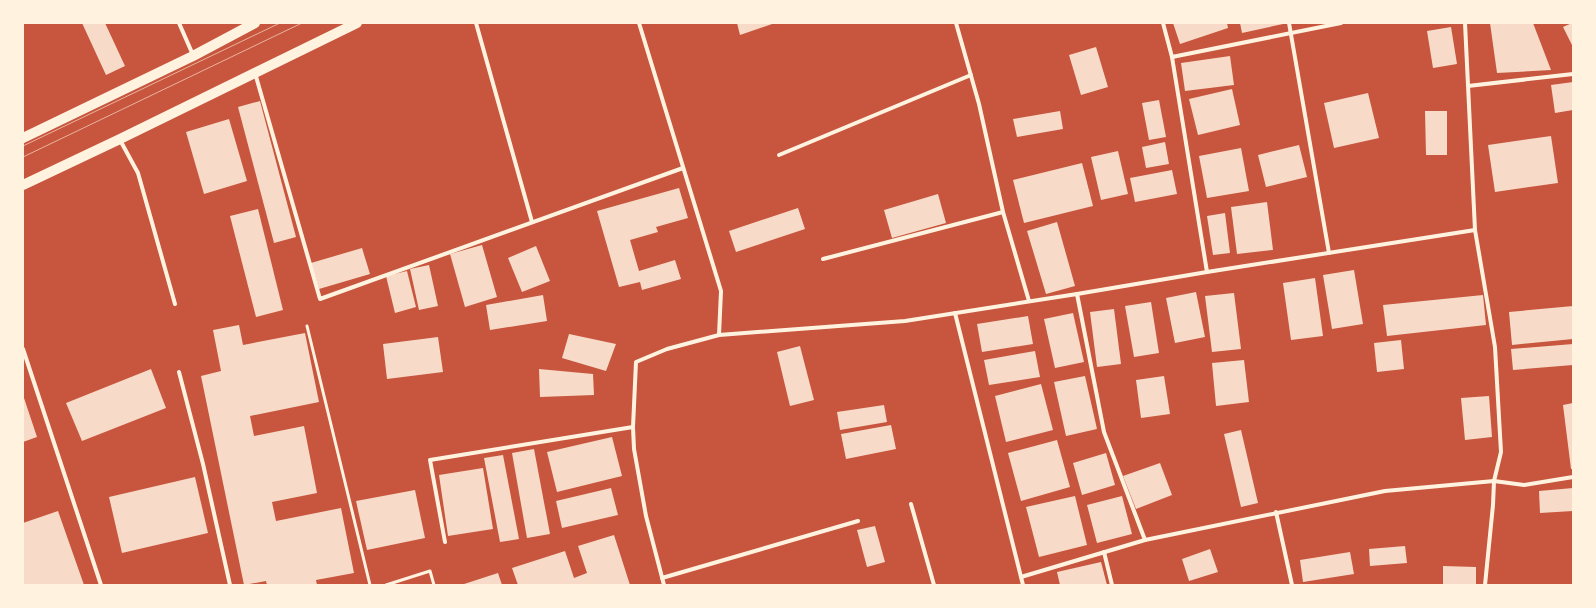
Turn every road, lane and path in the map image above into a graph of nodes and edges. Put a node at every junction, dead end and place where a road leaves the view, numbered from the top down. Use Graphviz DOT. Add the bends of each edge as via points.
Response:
graph roads {
  1 [pos="179,23"];
  2 [pos="255,23"];
  3 [pos="357,23"];
  4 [pos="476,23"];
  5 [pos="638,23"];
  6 [pos="956,23"];
  7 [pos="1163,23"];
  8 [pos="1289,23"];
  9 [pos="1342,23"];
  10 [pos="1465,23"];
  11 [pos="1291,33"];
  12 [pos="193,56"];
  13 [pos="1172,57"];
  14 [pos="255,73"];
  15 [pos="1573,74"];
  16 [pos="971,75"];
  17 [pos="1468,86"];
  18 [pos="23,138"];
  19 [pos="120,139"];
  20 [pos="779,155"];
  21 [pos="683,168"];
  22 [pos="23,185"];
  23 [pos="1003,212"];
  24 [pos="532,222"];
  25 [pos="1475,230"];
  26 [pos="1329,253"];
  27 [pos="823,258"];
  28 [pos="1207,272"];
  29 [pos="1077,294"];
  30 [pos="1029,301"];
  31 [pos="175,304"];
  32 [pos="955,313"];
  33 [pos="307,326"];
  34 [pos="719,335"];
  35 [pos="23,349"];
  36 [pos="179,372"];
  37 [pos="633,427"];
  38 [pos="1573,477"];
  39 [pos="1494,481"];
  40 [pos="911,504"];
  41 [pos="1276,512"];
  42 [pos="858,521"];
  43 [pos="1145,540"];
  44 [pos="445,542"];
  45 [pos="1104,552"];
  46 [pos="1021,577"];
  47 [pos="662,578"];
  48 [pos="101,585"];
  49 [pos="230,585"];
  50 [pos="370,585"];
  51 [pos="386,585"];
  52 [pos="434,585"];
  53 [pos="664,585"];
  54 [pos="934,585"];
  55 [pos="1024,585"];
  56 [pos="1112,585"];
  57 [pos="1292,585"];
  58 [pos="1485,585"];
  1 -- 12 [label="street"];
  2 -- 12 [label="main road"];
  3 -- 14 [label="main road"];
  4 -- 24 [label="street"];
  5 -- 21 [label="street"];
  6 -- 16 [label="street"];
  7 -- 13 [label="street"];
  8 -- 11 [label="street"];
  9 -- 11 [label="street"];
  10 -- 17 [label="street"];
  11 -- 13 [label="street"];
  11 -- 26 [label="street"];
  12 -- 18 [label="main road"];
  13 -- 28 [label="street"];
  14 -- 19 [label="main road"];
  14 -- 24 [label="street" via="320,299"];
  15 -- 17 [label="street"];
  16 -- 20 [label="street"];
  16 -- 23 [label="street" via="980,104"];
  17 -- 25 [label="street"];
  19 -- 22 [label="main road"];
  19 -- 31 [label="street" via="138,173"];
  21 -- 24 [label="street"];
  21 -- 34 [label="street" via="721,291"];
  23 -- 27 [label="street"];
  23 -- 30 [label="street"];
  25 -- 26 [label="street"];
  25 -- 39 [label="street" via="1495,347 1501,452"];
  26 -- 28 [label="street"];
  28 -- 29 [label="street"];
  29 -- 30 [label="street"];
  29 -- 43 [label="street" via="1104,432"];
  30 -- 32 [label="street"];
  32 -- 34 [label="street" via="905,321"];
  32 -- 46 [label="street"];
  33 -- 50 [label="lane"];
  34 -- 37 [label="street" via="667,349 636,362"];
  35 -- 48 [label="street"];
  36 -- 49 [label="street"];
  37 -- 44 [label="street" via="430,460"];
  37 -- 47 [label="street" via="634,449 646,516"];
  38 -- 39 [label="street" via="1524,485"];
  39 -- 41 [label="street" via="1384,491"];
  39 -- 58 [label="street"];
  40 -- 54 [label="street"];
  41 -- 43 [label="street"];
  41 -- 57 [label="street"];
  42 -- 47 [label="street"];
  43 -- 45 [label="street"];
  45 -- 46 [label="street"];
  45 -- 56 [label="street"];
  46 -- 55 [label="street"];
  47 -- 53 [label="street"];
  51 -- 52 [label="lane" via="430,571"];
}
